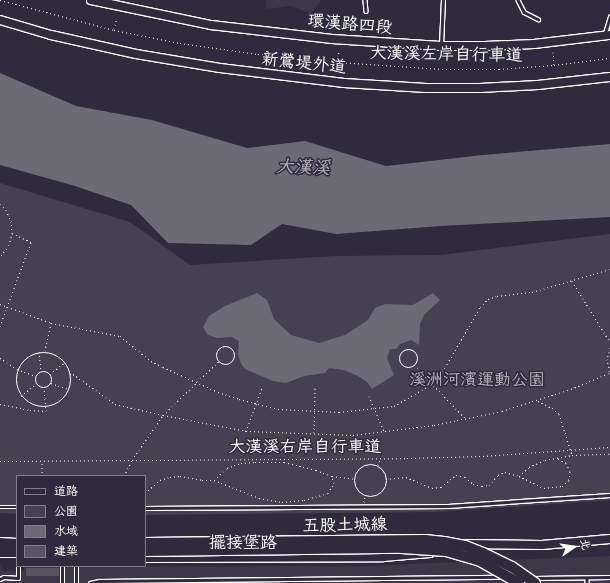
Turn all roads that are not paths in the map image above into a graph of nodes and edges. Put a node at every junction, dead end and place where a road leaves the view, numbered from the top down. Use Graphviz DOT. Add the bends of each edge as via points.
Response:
graph roads {
  1 [pos="91,0"];
  2 [pos="365,0"];
  3 [pos="443,0"];
  4 [pos="518,0"];
  5 [pos="117,3"];
  6 [pos="366,11"];
  7 [pos="610,17"];
  8 [pos="538,19"];
  9 [pos="0,20"];
  10 [pos="608,36"];
  11 [pos="441,46"];
  12 [pos="610,77"];
  13 [pos="610,495"];
  14 [pos="0,507"];
  15 [pos="16,507"];
  16 [pos="146,508"];
  17 [pos="610,539"];
  18 [pos="0,543"];
  19 [pos="146,543"];
  20 [pos="16,544"];
  21 [pos="484,545"];
  22 [pos="146,547"];
  23 [pos="156,547"];
  24 [pos="0,548"];
  25 [pos="16,548"];
  26 [pos="146,551"];
  27 [pos="0,552"];
  28 [pos="16,552"];
  29 [pos="0,555"];
  30 [pos="16,557"];
  31 [pos="146,558"];
  32 [pos="156,558"];
  33 [pos="18,567"];
  34 [pos="62,567"];
  35 [pos="76,567"];
  36 [pos="610,577"];
  37 [pos="587,578"];
  38 [pos="0,579"];
  39 [pos="232,581"];
  40 [pos="99,582"];
  41 [pos="62,583"];
  42 [pos="76,583"];
  43 [pos="90,583"];
  44 [pos="520,583"];
  45 [pos="535,583"];
  46 [pos="587,583"];
  1 -- 5 [label="street, 環漢路四段"];
  2 -- 6 [label="lane"];
  3 -- 11 [label="lane"];
  4 -- 8 [label="lane" via="524,12"];
  5 -- 11 [label="street, 環漢路四段" via="211,25 332,39"];
  7 -- 10 [label="lane"];
  9 -- 12 [label="street, 新鶯堤外道" via="51,35 136,54 220,68 344,83 480,88"];
  10 -- 11 [label="street, 環漢路四段" via="534,44"];
  13 -- 16 [label="lane" via="448,506"];
  14 -- 15 [label="lane"];
  17 -- 21 [label="street, 擺接堡路" via="542,545"];
  18 -- 20 [label="highway"];
  19 -- 45 [label="highway, 五股土城線, bridge" via="425,540 465,546 483,553 512,567"];
  21 -- 23 [label="street, 擺接堡路"];
  21 -- 32 [label="street, 擺接堡路" via="383,557"];
  22 -- 23 [label="street, 擺接堡路"];
  23 -- 32 [label="street"];
  24 -- 25 [label="street"];
  26 -- 44 [label="highway, 五股土城線, bridge" via="402,548 446,551 480,560"];
  27 -- 28 [label="highway"];
  29 -- 30 [label="street"];
  31 -- 32 [label="street, 擺接堡路"];
  33 -- 38 [label="lane" via="18,578"];
  34 -- 41 [label="lane"];
  35 -- 42 [label="lane"];
  36 -- 37 [label="lane"];
  37 -- 39 [label="lane"];
  37 -- 46 [label="lane"];
  39 -- 40 [label="lane"];
  40 -- 43 [label="lane"];
}
